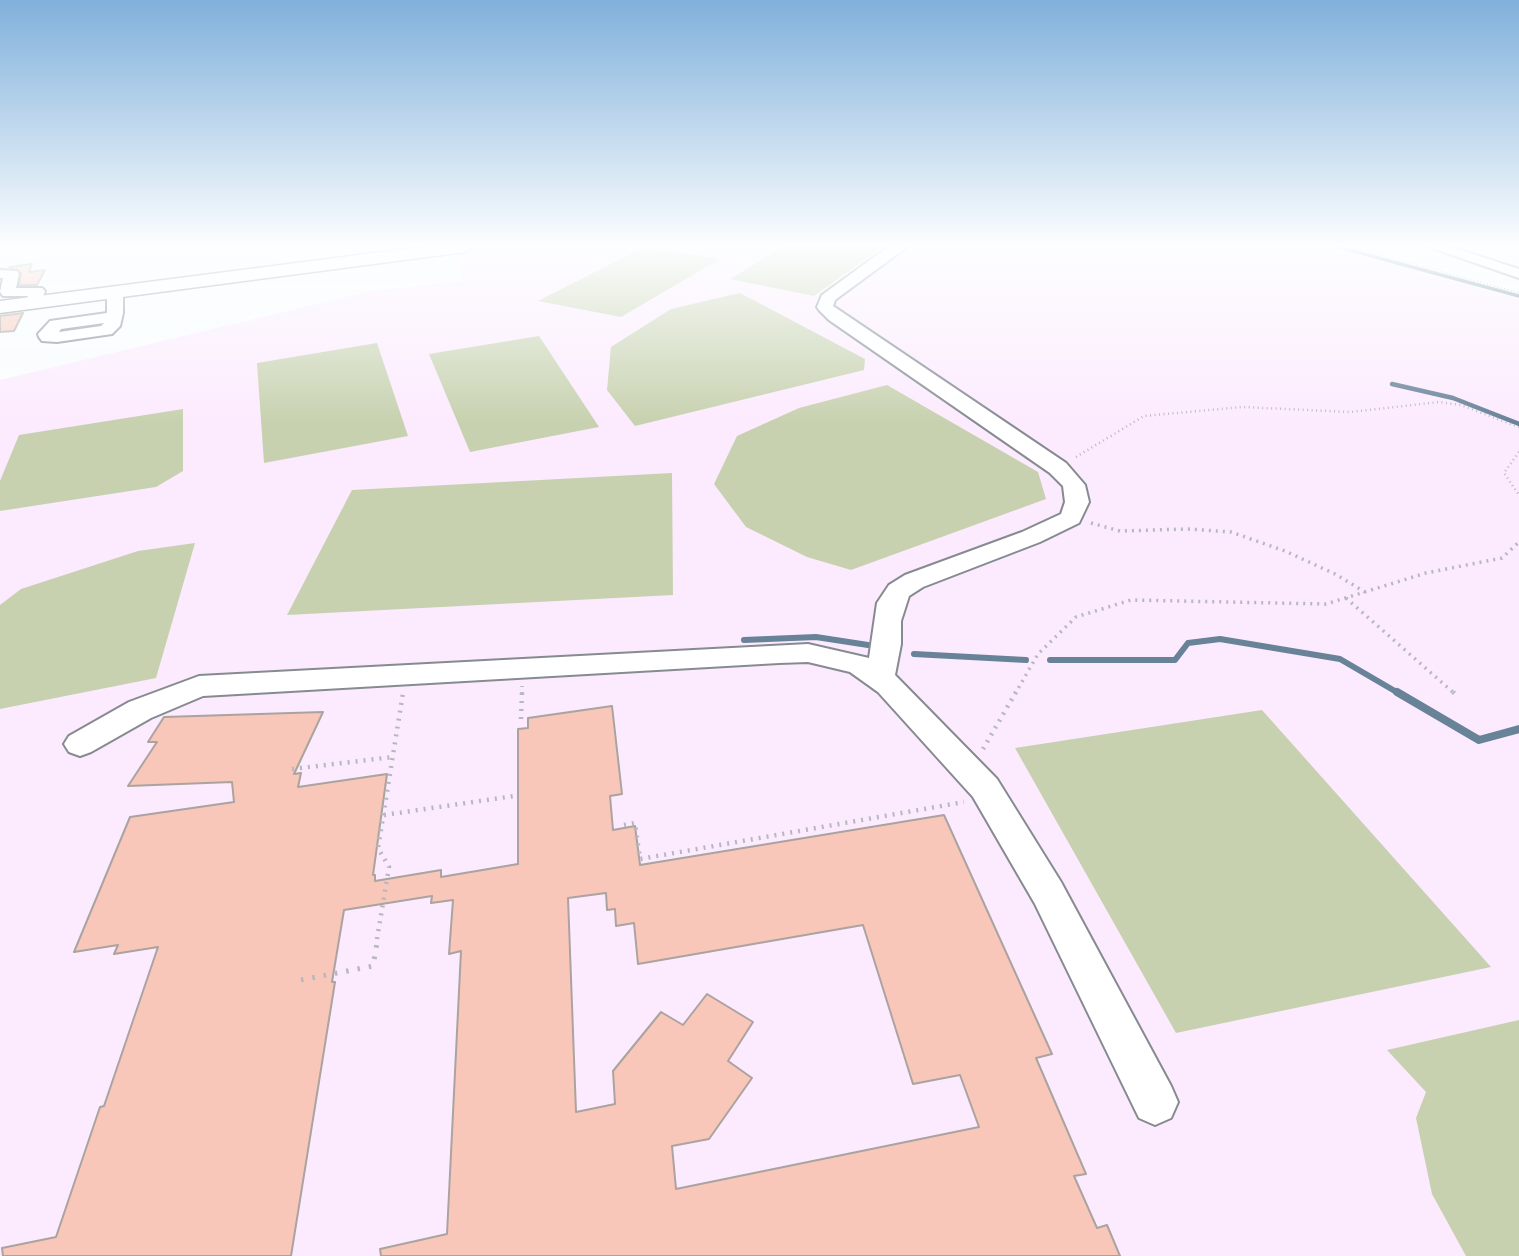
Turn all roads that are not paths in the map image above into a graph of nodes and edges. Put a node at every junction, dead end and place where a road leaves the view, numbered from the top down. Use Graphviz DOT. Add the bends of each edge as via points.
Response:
graph roads {
  1 [pos="114,306"];
  2 [pos="825,306"];
  3 [pos="114,317"];
  4 [pos="879,679"];
  5 [pos="80,744"];
  6 [pos="1155,1102"];
  1 -- 3 [label="street"];
  2 -- 4 [label="street" via="835,317 1058,468 1074,485 1077,502 1071,518 898,591 887,621"];
  4 -- 5 [label="street" via="860,665 808,653 199,687 140,710"];
  4 -- 6 [label="street" via="990,797 1048,893"];
}
